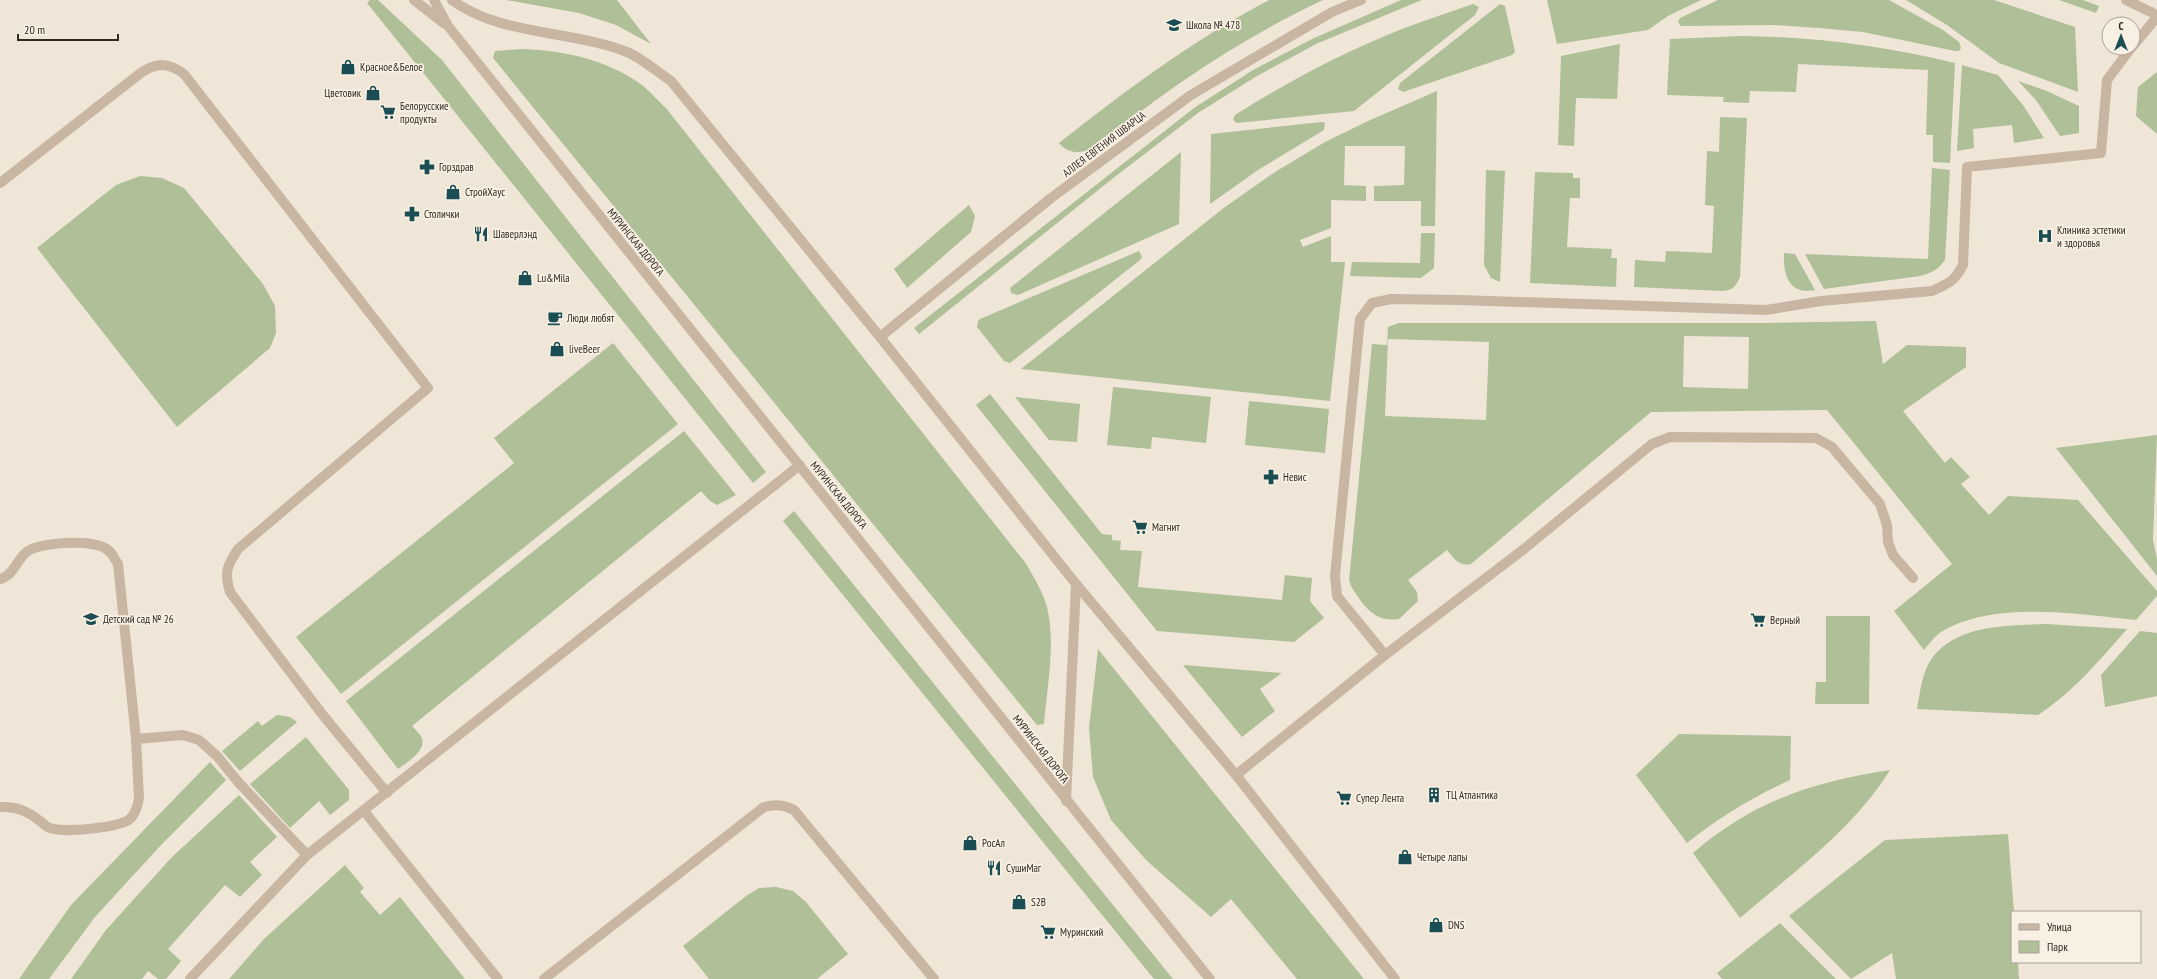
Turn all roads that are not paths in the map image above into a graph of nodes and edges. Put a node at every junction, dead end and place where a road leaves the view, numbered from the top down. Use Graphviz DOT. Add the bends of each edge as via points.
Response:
graph roads {
  1 [pos="414,0"];
  2 [pos="434,0"];
  3 [pos="452,0"];
  4 [pos="1361,0"];
  5 [pos="2126,0"];
  6 [pos="2157,16"];
  7 [pos="448,26"];
  8 [pos="2141,36"];
  9 [pos="2125,56"];
  10 [pos="0,183"];
  11 [pos="880,337"];
  12 [pos="800,465"];
  13 [pos="1913,578"];
  14 [pos="0,579"];
  15 [pos="1076,584"];
  16 [pos="1386,655"];
  17 [pos="136,739"];
  18 [pos="1236,775"];
  19 [pos="387,794"];
  20 [pos="1066,801"];
  21 [pos="0,807"];
  22 [pos="364,811"];
  23 [pos="307,855"];
  24 [pos="190,979"];
  25 [pos="498,979"];
  26 [pos="544,979"];
  27 [pos="934,979"];
  28 [pos="1210,979"];
  29 [pos="1395,979"];
  1 -- 7 [label="street, МУРИНСКАЯ ДОРОГА"];
  2 -- 7 [label="street, МУРИНСКАЯ ДОРОГА"];
  3 -- 11 [label="street" via="465,10 503,23 573,37 628,52 671,81"];
  4 -- 11 [label="street, АЛЛЕЯ ЕВГЕНИЯ ШВАРЦА" via="1332,12 1191,95 1051,198"];
  5 -- 6 [label="street"];
  6 -- 8 [label="street"];
  7 -- 12 [label="street, МУРИНСКАЯ ДОРОГА"];
  9 -- 16 [label="street" via="2107,80 2101,153 1967,167 1963,265 1958,277 1932,290 1821,301 1766,310 1391,299 1372,303 1360,319 1336,576 1337,596"];
  10 -- 19 [label="street" via="142,72 163,64 175,67 189,80 428,388 238,549 228,565 226,579 230,592 322,714"];
  11 -- 15 [label="street"];
  12 -- 19 [label="street"];
  12 -- 20 [label="street, МУРИНСКАЯ ДОРОГА"];
  13 -- 16 [label="street" via="1893,555 1880,504 1832,446 1816,438 1670,437 1652,444 1524,549"];
  14 -- 17 [label="street" via="12,572 27,552 39,546 91,543 109,550 118,564"];
  15 -- 18 [label="street"];
  15 -- 20 [label="street"];
  16 -- 18 [label="street"];
  17 -- 21 [label="street" via="139,798 131,818 122,824 66,831 49,828 28,812 11,806"];
  17 -- 23 [label="street" via="183,735 199,740 217,756"];
  18 -- 29 [label="street"];
  19 -- 22 [label="street"];
  20 -- 28 [label="street, МУРИНСКАЯ ДОРОГА"];
  22 -- 23 [label="street"];
  22 -- 25 [label="street"];
  23 -- 24 [label="street"];
  26 -- 27 [label="street" via="764,807 774,805 784,805 794,810"];
}
